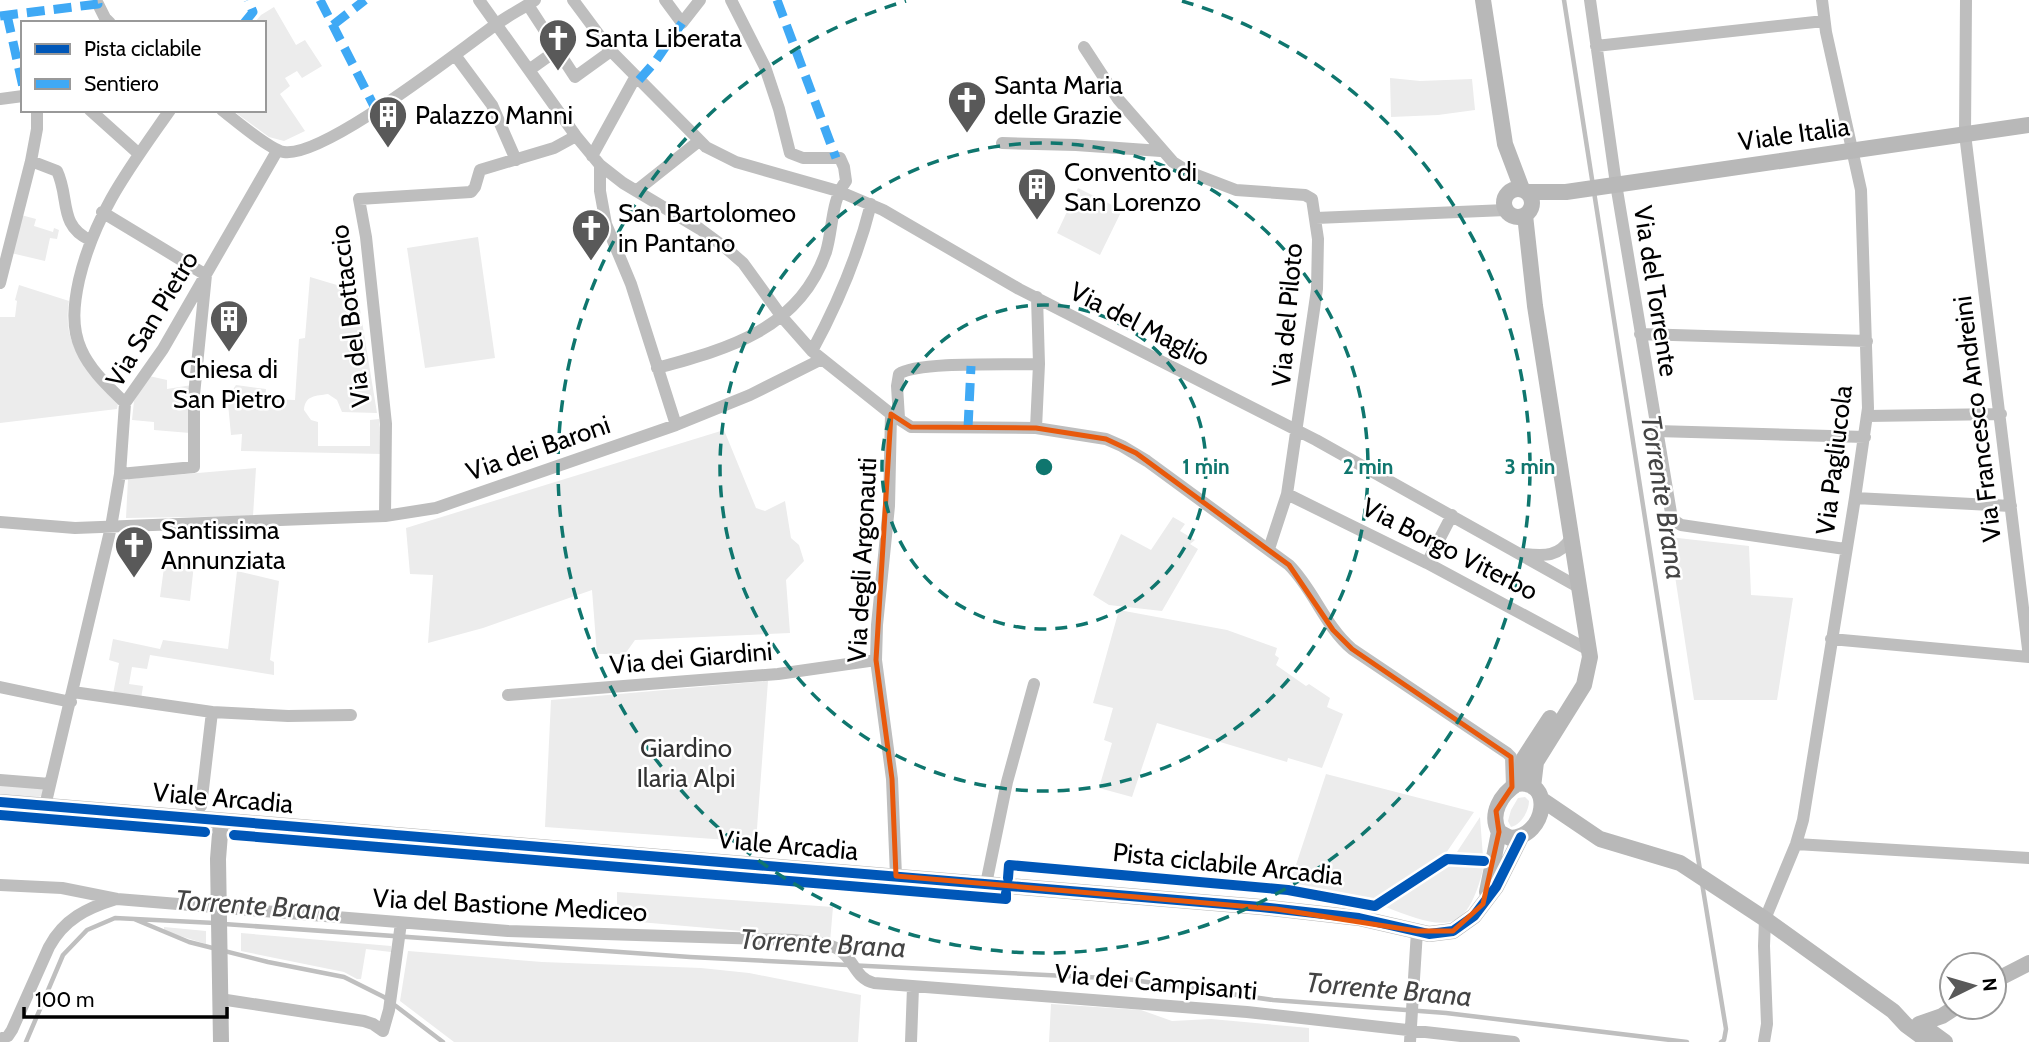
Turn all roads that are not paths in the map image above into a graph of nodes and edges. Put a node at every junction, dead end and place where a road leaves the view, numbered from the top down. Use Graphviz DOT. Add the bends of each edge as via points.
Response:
graph roads {
  1 [pos="478,0"];
  2 [pos="573,0"];
  3 [pos="665,0"];
  4 [pos="700,0"];
  5 [pos="731,0"];
  6 [pos="1483,0"];
  7 [pos="1590,0"];
  8 [pos="1822,0"];
  9 [pos="1966,0"];
  10 [pos="532,2"];
  11 [pos="98,4"];
  12 [pos="106,21"];
  13 [pos="1824,21"];
  14 [pos="496,24"];
  15 [pos="1596,46"];
  16 [pos="1084,47"];
  17 [pos="557,50"];
  18 [pos="611,51"];
  19 [pos="455,55"];
  20 [pos="529,70"];
  21 [pos="636,76"];
  22 [pos="21,96"];
  23 [pos="0,99"];
  24 [pos="37,112"];
  25 [pos="92,112"];
  26 [pos="169,112"];
  27 [pos="225,112"];
  28 [pos="2029,125"];
  29 [pos="1965,134"];
  30 [pos="576,136"];
  31 [pos="699,141"];
  32 [pos="1002,143"];
  33 [pos="277,150"];
  34 [pos="1853,150"];
  35 [pos="1161,151"];
  36 [pos="139,154"];
  37 [pos="516,160"];
  38 [pos="596,160"];
  39 [pos="31,161"];
  40 [pos="1610,185"];
  41 [pos="838,191"];
  42 [pos="639,193"];
  43 [pos="1519,203"];
  44 [pos="871,204"];
  45 [pos="102,212"];
  46 [pos="1316,218"];
  47 [pos="90,240"];
  48 [pos="183,261"];
  49 [pos="201,272"];
  50 [pos="0,283"];
  51 [pos="1037,297"];
  52 [pos="782,317"];
  53 [pos="1640,334"];
  54 [pos="1867,341"];
  55 [pos="817,355"];
  56 [pos="1038,364"];
  57 [pos="657,368"];
  58 [pos="125,403"];
  59 [pos="2001,414"];
  60 [pos="895,416"];
  61 [pos="1867,416"];
  62 [pos="677,425"];
  63 [pos="1036,428"];
  64 [pos="1298,430"];
  65 [pos="1656,431"];
  66 [pos="1865,437"];
  67 [pos="120,474"];
  68 [pos="1287,494"];
  69 [pos="1855,498"];
  70 [pos="2011,506"];
  71 [pos="1452,515"];
  72 [pos="385,516"];
  73 [pos="0,522"];
  74 [pos="111,527"];
  75 [pos="1571,538"];
  76 [pos="1269,549"];
  77 [pos="1845,549"];
  78 [pos="1520,554"];
  79 [pos="1427,563"];
  80 [pos="1580,589"];
  81 [pos="1831,639"];
  82 [pos="1588,649"];
  83 [pos="2029,657"];
  84 [pos="876,660"];
  85 [pos="1034,684"];
  86 [pos="0,687"];
  87 [pos="508,695"];
  88 [pos="72,697"];
  89 [pos="212,712"];
  90 [pos="351,715"];
  91 [pos="0,780"];
  92 [pos="50,784"];
  93 [pos="1529,795"];
  94 [pos="0,802"];
  95 [pos="45,806"];
  96 [pos="201,806"];
  97 [pos="221,821"];
  98 [pos="1499,832"];
  99 [pos="1521,836"];
  100 [pos="1797,844"];
  101 [pos="2029,858"];
  102 [pos="896,876"];
  103 [pos="986,884"];
  104 [pos="0,885"];
  105 [pos="117,899"];
  106 [pos="1483,904"];
  107 [pos="219,911"];
  108 [pos="1765,919"];
  109 [pos="401,926"];
  110 [pos="1417,938"];
  111 [pos="847,957"];
  112 [pos="2029,963"];
  113 [pos="2008,974"];
  114 [pos="913,987"];
  115 [pos="220,999"];
  116 [pos="1893,1011"];
  117 [pos="1938,1017"];
  118 [pos="1920,1024"];
  119 [pos="1410,1031"];
  120 [pos="0,1039"];
  121 [pos="221,1042"];
  122 [pos="911,1042"];
  123 [pos="1514,1042"];
  124 [pos="1764,1042"];
  125 [pos="1929,1042"];
  126 [pos="1945,1042"];
  1 -- 14 [label="street"];
  2 -- 18 [label="street, Via del Maglio"];
  3 -- 4 [label="street" via="682,23"];
  5 -- 41 [label="street" via="765,67 789,152 803,158 840,158 846,181"];
  6 -- 43 [label="street"];
  7 -- 15 [label="street, Via del Torrente"];
  8 -- 13 [label="street, Via Pagliucola"];
  9 -- 29 [label="street, Via Francesco Andreini"];
  10 -- 14 [label="street"];
  10 -- 17 [label="street"];
  11 -- 12 [label="street"];
  13 -- 15 [label="street"];
  13 -- 34 [label="street, Via Pagliucola"];
  14 -- 19 [label="street"];
  14 -- 20 [label="street"];
  15 -- 40 [label="street, Via del Torrente"];
  16 -- 35 [label="street" via="1118,99"];
  17 -- 18 [label="street" via="575,77"];
  17 -- 20 [label="street"];
  18 -- 21 [label="street, Via del Maglio"];
  19 -- 33 [label="street" via="318,144 291,152"];
  19 -- 37 [label="street" via="492,105"];
  20 -- 30 [label="street"];
  21 -- 31 [label="street, Via del Maglio"];
  21 -- 38 [label="street"];
  22 -- 23 [label="street"];
  24 -- 39 [label="street"];
  25 -- 36 [label="street"];
  26 -- 36 [label="street"];
  27 -- 33 [label="street"];
  28 -- 29 [label="street, Viale Italia"];
  29 -- 34 [label="street, Viale Italia"];
  29 -- 59 [label="street, Via Francesco Andreini"];
  30 -- 37 [label="street, Via del Bottaccio"];
  30 -- 38 [label="street"];
  31 -- 41 [label="street, Via del Maglio" via="736,162"];
  31 -- 42 [label="street"];
  32 -- 35 [label="street"];
  33 -- 49 [label="street, Via San Pietro"];
  34 -- 40 [label="street, Viale Italia"];
  34 -- 54 [label="street, Via Pagliucola" via="1861,190"];
  35 -- 46 [label="street, Via del Piloto" via="1189,172 1236,190 1310,196"];
  36 -- 45 [label="street"];
  37 -- 72 [label="street, Via del Bottaccio" via="480,170 475,187 463,194 359,198 386,424"];
  38 -- 42 [label="street"];
  38 -- 57 [label="street" via="603,214"];
  39 -- 47 [label="street" via="57,171 72,227"];
  39 -- 50 [label="street"];
  40 -- 43 [label="street, Viale Italia"];
  40 -- 53 [label="street, Via del Torrente"];
  41 -- 44 [label="street, Via del Maglio"];
  41 -- 52 [label="street" via="825,254 810,284"];
  42 -- 52 [label="street" via="727,249"];
  43 -- 46 [label="street"];
  43 -- 75 [label="street"];
  44 -- 51 [label="street, Via del Maglio"];
  44 -- 55 [label="street"];
  45 -- 47 [label="street"];
  45 -- 48 [label="street"];
  46 -- 64 [label="street, Via del Piloto" via="1318,273"];
  47 -- 58 [label="street" via="75,296 76,335 93,369"];
  49 -- 58 [label="street, Via San Pietro" via="163,349"];
  49 -- 67 [label="street" via="194,467"];
  51 -- 56 [label="street"];
  51 -- 64 [label="street, Via del Maglio"];
  52 -- 55 [label="street"];
  52 -- 57 [label="street" via="719,350"];
  53 -- 54 [label="street"];
  53 -- 65 [label="street, Via del Torrente"];
  54 -- 61 [label="street, Via Pagliucola"];
  55 -- 60 [label="street"];
  55 -- 62 [label="street, Via dei Baroni" via="750,395"];
  56 -- 60 [label="street, Via degli Argonauti" via="904,370 899,374"];
  56 -- 63 [label="street"];
  57 -- 62 [label="street"];
  58 -- 67 [label="street, Via San Pietro"];
  59 -- 61 [label="street"];
  59 -- 70 [label="street, Via Francesco Andreini"];
  60 -- 63 [label="street" via="911,427 922,428"];
  60 -- 84 [label="street, Via degli Argonauti"];
  61 -- 66 [label="street, Via Pagliucola"];
  62 -- 72 [label="street, Via dei Baroni" via="436,508"];
  63 -- 76 [label="street" via="1122,446"];
  64 -- 68 [label="street, Via del Piloto"];
  64 -- 71 [label="street, Via del Maglio"];
  65 -- 66 [label="street"];
  65 -- 77 [label="street, Via del Torrente" via="1674,522"];
  66 -- 69 [label="street, Via Pagliucola"];
  67 -- 74 [label="street, Via San Pietro"];
  68 -- 76 [label="street, Via del Piloto"];
  68 -- 79 [label="street, Via Borgo Viterbo"];
  69 -- 70 [label="street"];
  69 -- 77 [label="street, Via Pagliucola"];
  70 -- 83 [label="street, Via Francesco Andreini"];
  71 -- 78 [label="street, Via del Maglio"];
  71 -- 79 [label="street"];
  72 -- 74 [label="street, Via dei Baroni"];
  73 -- 74 [label="street, Via dei Baroni"];
  74 -- 88 [label="street, Via San Pietro"];
  75 -- 78 [label="street" via="1552,555"];
  75 -- 80 [label="street"];
  76 -- 93 [label="street" via="1299,576 1327,623 1346,643 1511,757"];
  77 -- 81 [label="street, Via Pagliucola"];
  78 -- 80 [label="street, Via del Maglio"];
  79 -- 82 [label="street, Via Borgo Viterbo"];
  80 -- 82 [label="street"];
  81 -- 83 [label="street"];
  81 -- 100 [label="street, Via Pagliucola"];
  82 -- 93 [label="street" via="1578,674 1524,758"];
  84 -- 87 [label="street, Via dei Giardini" via="778,674"];
  84 -- 102 [label="street, Via degli Argonauti" via="892,779"];
  85 -- 103 [label="street"];
  86 -- 88 [label="street"];
  88 -- 89 [label="street"];
  88 -- 92 [label="street, Via San Pietro"];
  89 -- 90 [label="street"];
  89 -- 96 [label="street"];
  91 -- 92 [label="street"];
  92 -- 95 [label="street, Via San Pietro"];
  93 -- 98 [label="street" via="1503,797 1494,822"];
  93 -- 99 [label="street" via="1531,829"];
  93 -- 108 [label="street" via="1608,842 1680,863"];
  94 -- 95 [label="street, Viale Arcadia"];
  95 -- 97 [label="street, Viale Arcadia"];
  97 -- 102 [label="street, Viale Arcadia"];
  97 -- 107 [label="street"];
  98 -- 99 [label="street" via="1510,838"];
  98 -- 106 [label="street"];
  99 -- 106 [label="street, Viale Arcadia"];
  100 -- 101 [label="street"];
  100 -- 108 [label="street, Via Pagliucola"];
  102 -- 103 [label="street, Viale Arcadia"];
  103 -- 110 [label="street, Viale Arcadia" via="1359,918"];
  104 -- 105 [label="street, Via del Bastione Mediceo" via="62,888"];
  105 -- 107 [label="street, Via del Bastione Mediceo"];
  105 -- 120 [label="street" via="84,911 57,935 12,1030"];
  106 -- 110 [label="street, Viale Arcadia" via="1468,922 1452,931"];
  107 -- 109 [label="street, Via del Bastione Mediceo"];
  107 -- 115 [label="street"];
  108 -- 116 [label="street"];
  108 -- 124 [label="street"];
  109 -- 111 [label="street, Via del Bastione Mediceo" via="794,940 834,947"];
  109 -- 115 [label="street" via="383,1031 364,1021"];
  110 -- 119 [label="street"];
  111 -- 114 [label="street, Via dei Campisanti" via="870,982"];
  112 -- 113 [label="street"];
  114 -- 119 [label="street, Via dei Campisanti" via="1220,1010"];
  114 -- 122 [label="street"];
  115 -- 121 [label="street"];
  116 -- 118 [label="street"];
  116 -- 125 [label="street"];
  117 -- 118 [label="street"];
  118 -- 126 [label="street"];
  119 -- 123 [label="street, Via dei Campisanti"];
}
